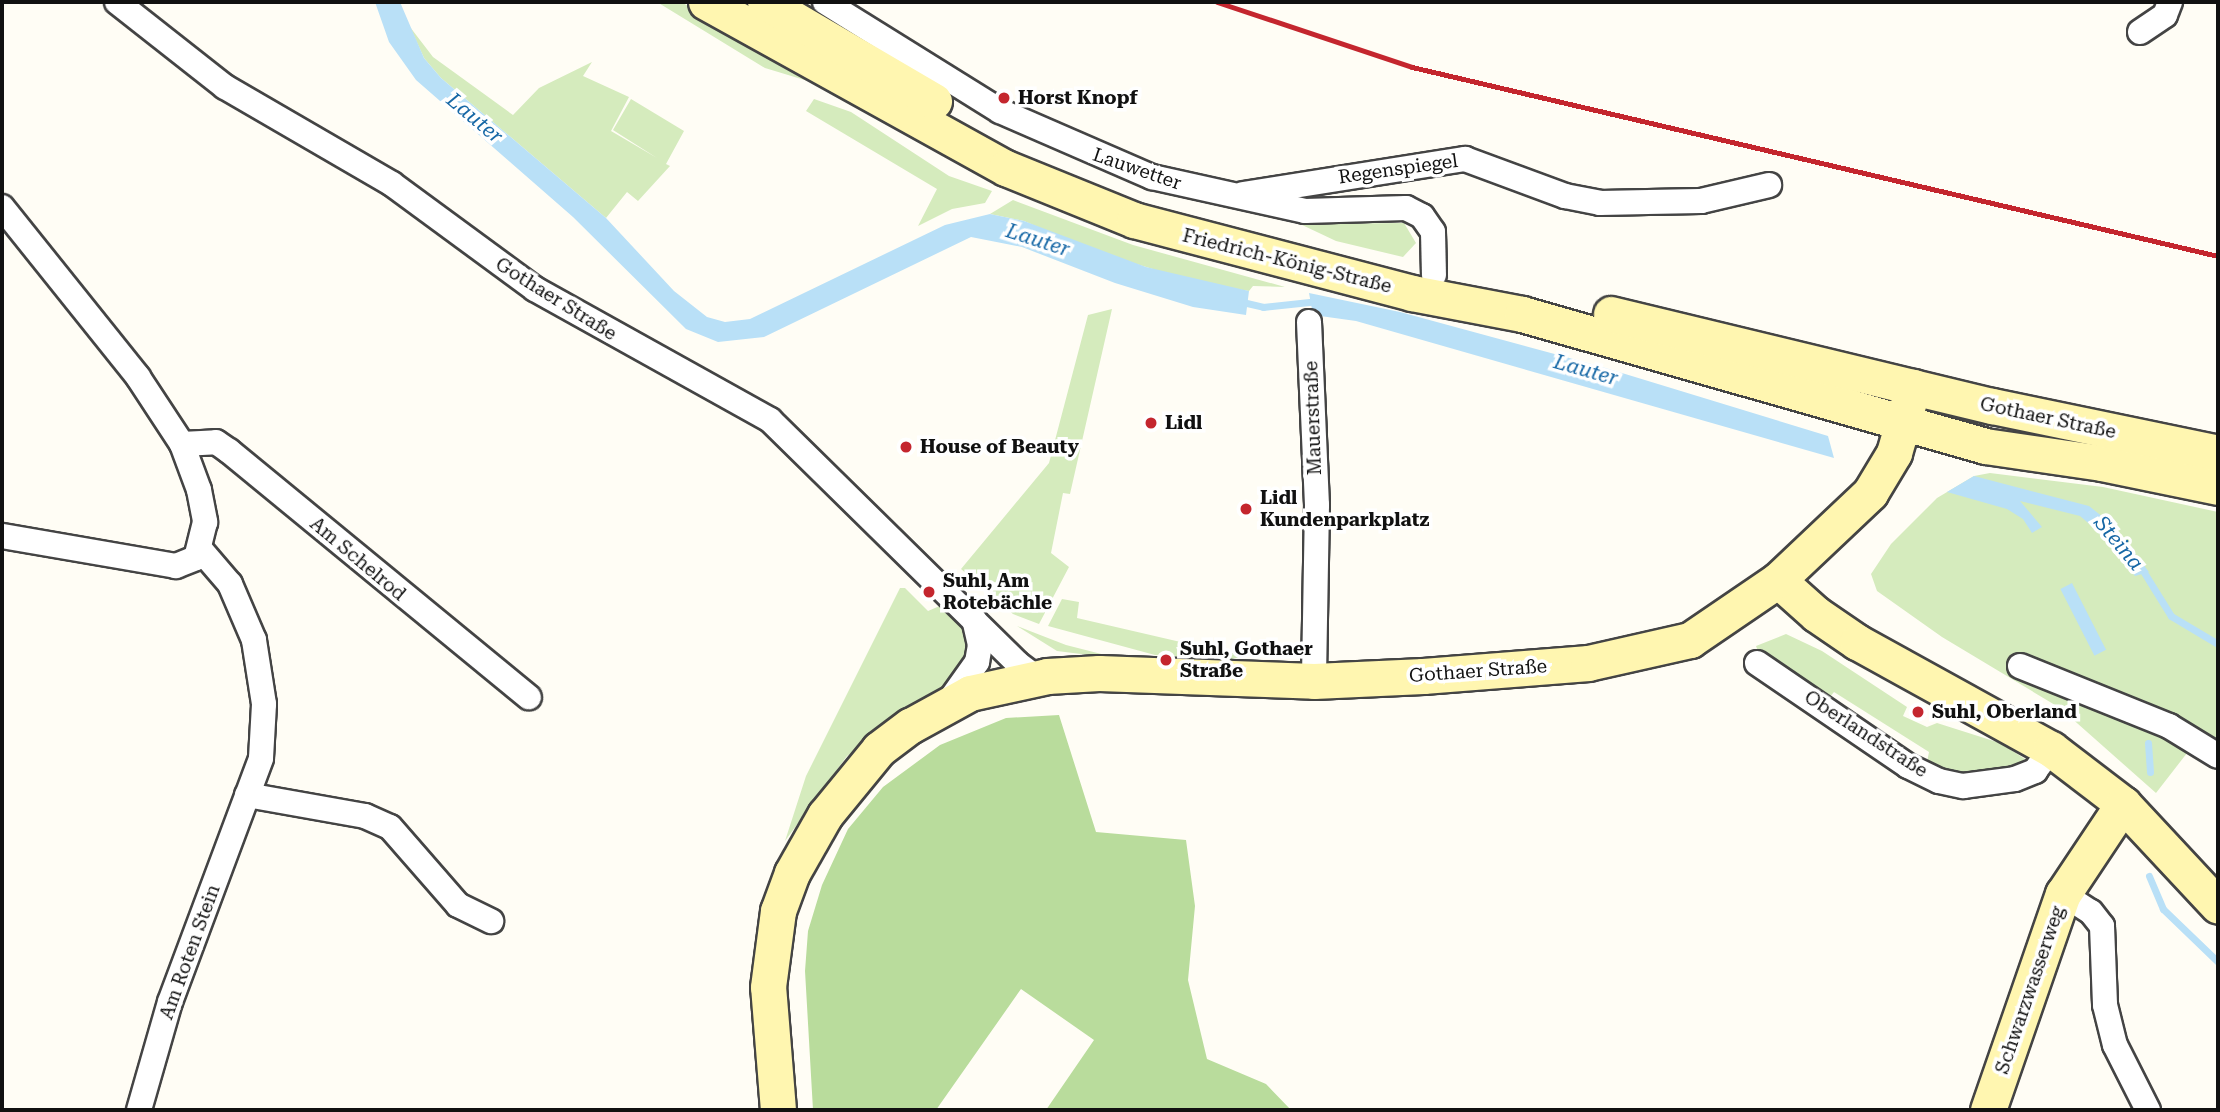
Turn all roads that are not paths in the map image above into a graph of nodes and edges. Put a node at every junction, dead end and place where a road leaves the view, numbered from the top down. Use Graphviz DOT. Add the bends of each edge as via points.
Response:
graph roads {
  1 [pos="117,2"];
  2 [pos="706,2"];
  3 [pos="765,2"];
  4 [pos="825,2"];
  5 [pos="2170,2"];
  6 [pos="2140,32"];
  7 [pos="1769,184"];
  8 [pos="1229,196"];
  9 [pos="2,207"];
  10 [pos="1434,275"];
  11 [pos="1309,322"];
  12 [pos="1913,387"];
  13 [pos="1905,423"];
  14 [pos="181,444"];
  15 [pos="2218,453"];
  16 [pos="2218,487"];
  17 [pos="2,536"];
  18 [pos="200,549"];
  19 [pos="1778,580"];
  20 [pos="974,620"];
  21 [pos="1757,663"];
  22 [pos="2020,666"];
  23 [pos="1037,678"];
  24 [pos="1314,681"];
  25 [pos="529,697"];
  26 [pos="945,706"];
  27 [pos="2051,749"];
  28 [pos="2218,756"];
  29 [pos="247,795"];
  30 [pos="2123,804"];
  31 [pos="2063,894"];
  32 [pos="2218,906"];
  33 [pos="491,921"];
  34 [pos="139,1110"];
  35 [pos="778,1110"];
  36 [pos="1988,1110"];
  37 [pos="2148,1110"];
  1 -- 20 [label="street, Gothaer Straße" via="225,87 392,184 535,289 770,420"];
  2 -- 13 [label="main road, Friedrich-König-Straße" via="1006,168 1134,220 1412,293 1522,314"];
  3 -- 10 [label="main road, Friedrich-König-Straße" via="1037,159 1088,180 1230,226"];
  4 -- 8 [label="street, Lauwetter" via="1011,116 1152,177"];
  5 -- 6 [label="street" via="2165,15"];
  7 -- 8 [label="street, Regenspiegel" via="1701,201 1600,203 1565,196 1465,159"];
  8 -- 10 [label="street, Lauwetter" via="1305,211 1406,208 1422,216 1433,232"];
  9 -- 14 [label="street" via="122,355"];
  10 -- 12 [label="main road, Friedrich-König-Straße"];
  11 -- 24 [label="street, Mauerstraße" via="1317,505"];
  12 -- 13 [label="main road, Gothaer Straße"];
  12 -- 15 [label="main road, Gothaer Straße"];
  13 -- 16 [label="main road, Gothaer Straße" via="1985,446 2102,463"];
  13 -- 19 [label="main road, Gothaer Straße" via="1875,487"];
  14 -- 18 [label="street" via="199,490 205,522"];
  14 -- 25 [label="street, Am Schelrod" via="216,442 229,451"];
  17 -- 18 [label="street" via="176,566 196,558"];
  18 -- 29 [label="street, Am Roten Stein" via="230,584 254,640 264,705 261,758"];
  19 -- 24 [label="main road, Gothaer Straße" via="1690,640 1624,658"];
  19 -- 27 [label="main road" via="1857,642"];
  20 -- 23 [label="street, Gothaer Straße"];
  20 -- 26 [label="street" via="980,645 977,662 968,681"];
  21 -- 27 [label="street, Oberlandstraße" via="1908,766 1939,781 1964,786 2015,779 2035,771"];
  22 -- 28 [label="street" via="2169,726"];
  23 -- 24 [label="main road, Gothaer Straße" via="1099,673"];
  23 -- 26 [label="main road" via="970,693"];
  26 -- 35 [label="main road" via="879,749 853,776 792,873 778,911 768,987"];
  27 -- 30 [label="main road"];
  29 -- 33 [label="street" via="365,816 390,827 458,905"];
  29 -- 34 [label="street, Am Roten Stein" via="170,1002"];
  30 -- 31 [label="main road, Schwarzwasserweg"];
  30 -- 32 [label="main road"];
  31 -- 36 [label="main road, Schwarzwasserweg"];
  31 -- 37 [label="street" via="2091,912 2102,926 2105,1005 2115,1045"];
}
